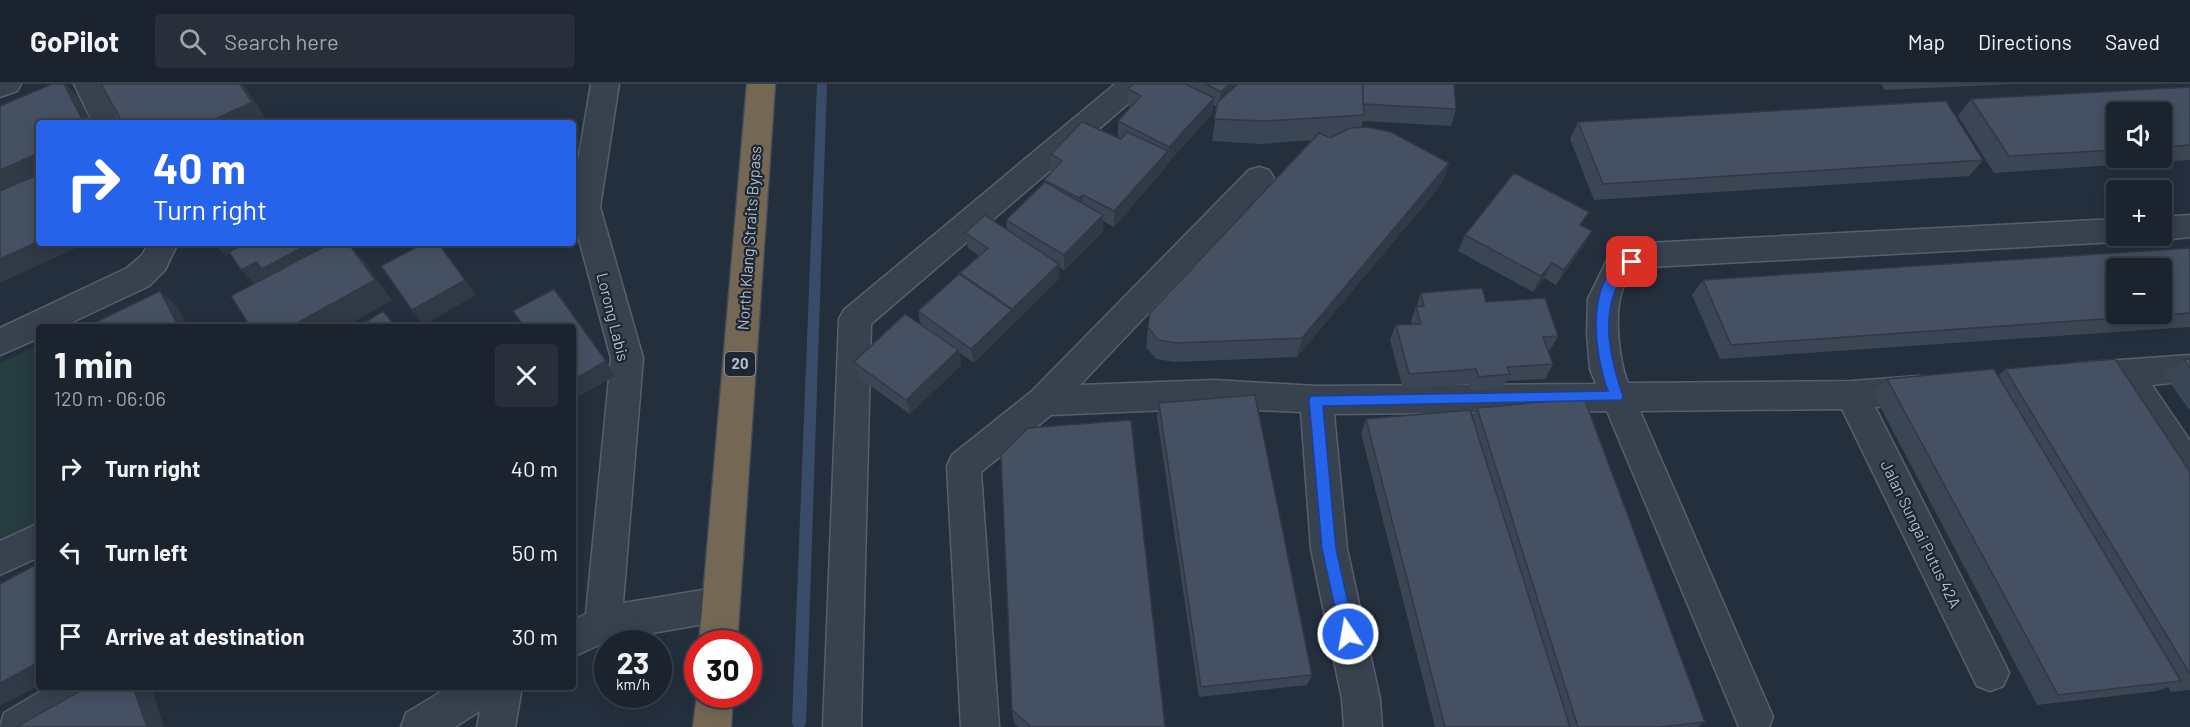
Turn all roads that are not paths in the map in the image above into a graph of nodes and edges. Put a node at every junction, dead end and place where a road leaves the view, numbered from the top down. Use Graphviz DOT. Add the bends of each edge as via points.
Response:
graph roads {
  1 [pos="7,84"];
  2 [pos="88,84"];
  3 [pos="605,84"];
  4 [pos="761,84"];
  5 [pos="1133,84"];
  6 [pos="0,87"];
  7 [pos="106,120"];
  8 [pos="1258,178"];
  9 [pos="2190,226"];
  10 [pos="2172,227"];
  11 [pos="2106,231"];
  12 [pos="162,246"];
  13 [pos="38,324"];
  14 [pos="36,325"];
  15 [pos="0,342"];
  16 [pos="2190,368"];
  17 [pos="2127,373"];
  18 [pos="2043,380"];
  19 [pos="1948,387"];
  20 [pos="1852,395"];
  21 [pos="1617,396"];
  22 [pos="1316,400"];
  23 [pos="1044,401"];
  24 [pos="2190,470"];
  25 [pos="36,541"];
  26 [pos="0,559"];
  27 [pos="721,604"];
  28 [pos="719,630"];
  29 [pos="588,632"];
  30 [pos="1990,673"];
  31 [pos="78,690"];
  32 [pos="478,690"];
  33 [pos="502,690"];
  34 [pos="713,708"];
  35 [pos="1362,713"];
  36 [pos="1754,717"];
  37 [pos="18,727"];
  38 [pos="420,727"];
  39 [pos="496,727"];
  40 [pos="712,727"];
  41 [pos="842,727"];
  42 [pos="980,727"];
  1 -- 6 [label="street"];
  2 -- 7 [label="street"];
  3 -- 29 [label="street, Lorong Labis" via="585,207 627,358"];
  4 -- 27 [label="highway, North Klang Straits Bypass / 20"];
  5 -- 41 [label="street" via="855,320"];
  8 -- 23 [label="street"];
  9 -- 10 [label="street"];
  11 -- 21 [label="street" via="1646,255 1618,269 1604,299 1606,369"];
  12 -- 13 [label="street" via="154,262 138,277"];
  14 -- 15 [label="street"];
  16 -- 17 [label="street"];
  17 -- 18 [label="street"];
  17 -- 24 [label="street"];
  19 -- 20 [label="street"];
  20 -- 21 [label="street"];
  20 -- 30 [label="street, Jalan Sungai Putus 42A"];
  21 -- 22 [label="street"];
  21 -- 36 [label="street"];
  22 -- 23 [label="street" via="1277,395"];
  22 -- 35 [label="street" via="1329,549"];
  23 -- 42 [label="street" via="964,466"];
  25 -- 26 [label="street"];
  27 -- 28 [label="highway, North Klang Straits Bypass / 20"];
  27 -- 29 [label="street"];
  31 -- 37 [label="street"];
  32 -- 38 [label="street"];
  33 -- 39 [label="street"];
  34 -- 40 [label="highway"];
}
